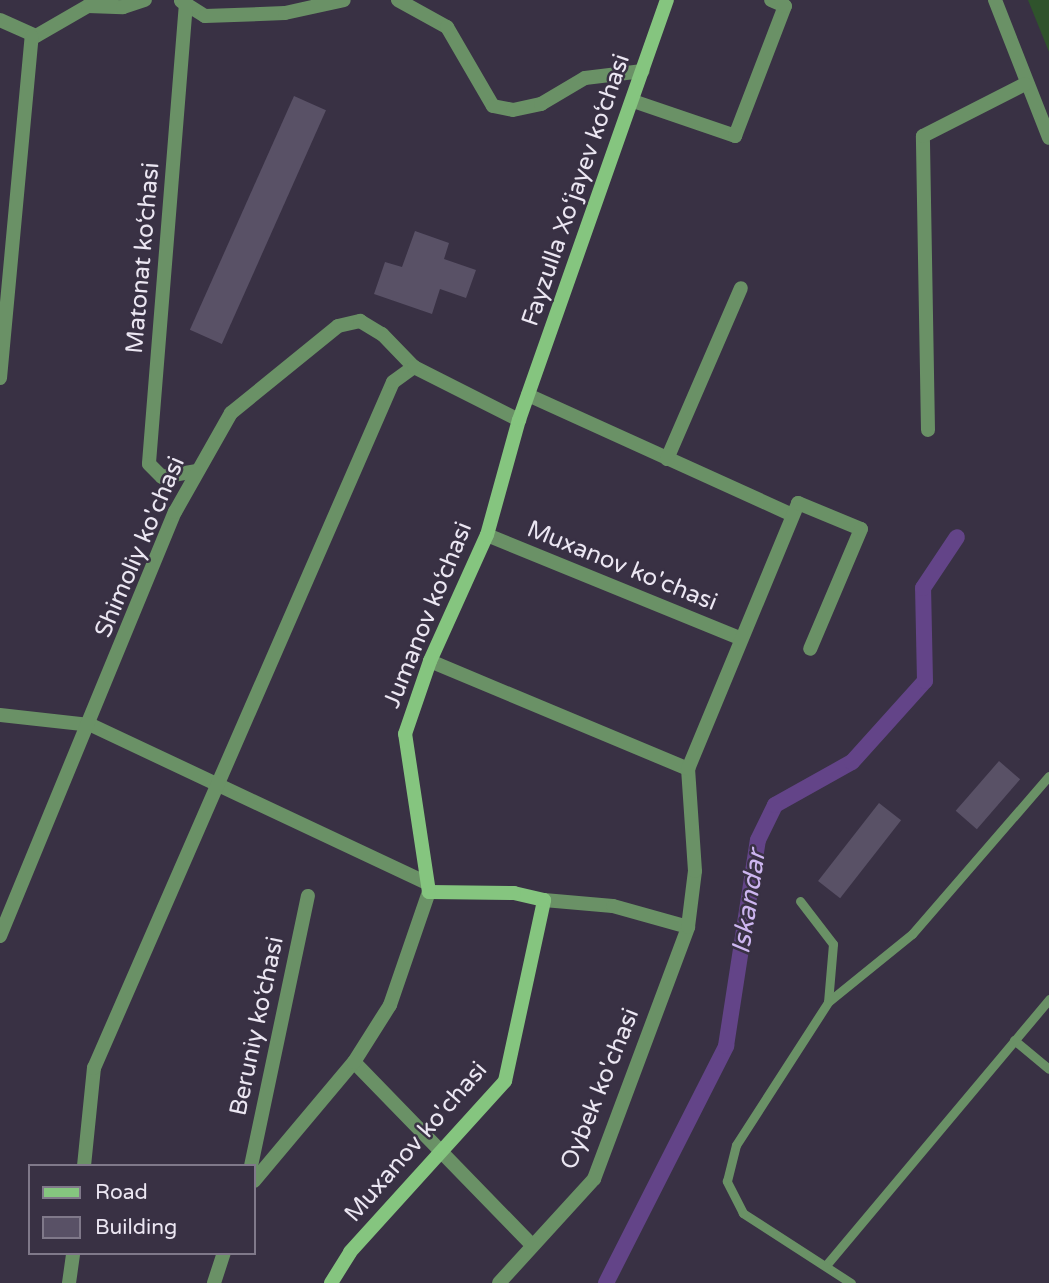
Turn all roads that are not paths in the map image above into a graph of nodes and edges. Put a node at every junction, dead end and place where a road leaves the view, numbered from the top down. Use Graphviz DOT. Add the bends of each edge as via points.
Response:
graph roads {
  1 [pos="145,0"];
  2 [pos="344,0"];
  3 [pos="397,0"];
  4 [pos="667,0"];
  5 [pos="771,0"];
  6 [pos="995,0"];
  7 [pos="183,2"];
  8 [pos="0,20"];
  9 [pos="33,36"];
  10 [pos="643,71"];
  11 [pos="1026,85"];
  12 [pos="632,101"];
  13 [pos="1049,138"];
  14 [pos="741,289"];
  15 [pos="414,367"];
  16 [pos="0,378"];
  17 [pos="528,395"];
  18 [pos="519,420"];
  19 [pos="928,430"];
  20 [pos="667,458"];
  21 [pos="195,471"];
  22 [pos="792,515"];
  23 [pos="487,535"];
  24 [pos="738,638"];
  25 [pos="810,649"];
  26 [pos="430,661"];
  27 [pos="0,715"];
  28 [pos="91,725"];
  29 [pos="688,769"];
  30 [pos="1049,776"];
  31 [pos="219,785"];
  32 [pos="427,887"];
  33 [pos="308,896"];
  34 [pos="544,900"];
  35 [pos="800,901"];
  36 [pos="688,927"];
  37 [pos="0,936"];
  38 [pos="1049,999"];
  39 [pos="828,1002"];
  40 [pos="1014,1040"];
  41 [pos="354,1062"];
  42 [pos="1049,1069"];
  43 [pos="440,1152"];
  44 [pos="83,1164"];
  45 [pos="251,1164"];
  46 [pos="256,1179"];
  47 [pos="531,1244"];
  48 [pos="73,1255"];
  49 [pos="223,1255"];
  50 [pos="827,1264"];
  51 [pos="69,1283"];
  52 [pos="214,1283"];
  53 [pos="331,1283"];
  54 [pos="499,1283"];
  55 [pos="851,1283"];
  1 -- 9 [label="street" via="123,7 88,6"];
  2 -- 7 [label="street" via="285,13 205,16"];
  3 -- 10 [label="street" via="447,27 493,106 513,110 541,104 584,78"];
  4 -- 10 [label="street, Fayzulla Xo‘jayev ko‘chasi"];
  5 -- 12 [label="street" via="785,5 735,136"];
  6 -- 11 [label="street"];
  7 -- 21 [label="street, Matonat ko‘chasi" via="149,464 162,477"];
  8 -- 9 [label="street"];
  9 -- 16 [label="street"];
  10 -- 12 [label="street, Fayzulla Xo‘jayev ko‘chasi"];
  11 -- 13 [label="street"];
  11 -- 19 [label="street" via="923,136"];
  12 -- 17 [label="street, Fayzulla Xo‘jayev ko‘chasi"];
  14 -- 20 [label="street"];
  15 -- 18 [label="street"];
  15 -- 21 [label="street, Shimoliy ko'chasi" via="382,334 360,321 338,326 256,388 231,413"];
  15 -- 31 [label="street" via="393,382"];
  17 -- 18 [label="street, Jumanov ko‘chasi"];
  17 -- 20 [label="street"];
  18 -- 23 [label="street, Jumanov ko‘chasi"];
  20 -- 22 [label="street"];
  21 -- 28 [label="street, Shimoliy ko'chasi"];
  22 -- 24 [label="street, Oybek ko'chasi"];
  22 -- 25 [label="street" via="798,503 861,529"];
  23 -- 24 [label="street, Muxanov ko'chasi"];
  23 -- 26 [label="street, Jumanov ko‘chasi"];
  24 -- 29 [label="street, Oybek ko'chasi"];
  26 -- 29 [label="street"];
  26 -- 32 [label="street, Jumanov ko‘chasi" via="405,734"];
  27 -- 28 [label="street"];
  28 -- 31 [label="street"];
  28 -- 37 [label="street, Shimoliy ko'chasi"];
  29 -- 36 [label="street, Oybek ko'chasi" via="695,871"];
  30 -- 39 [label="lane" via="912,934"];
  31 -- 32 [label="street"];
  31 -- 44 [label="street" via="94,1068"];
  32 -- 34 [label="street" via="514,893"];
  32 -- 41 [label="street, Jumanov ko‘chasi" via="390,1005"];
  33 -- 45 [label="street, Beruniy ko‘chasi"];
  34 -- 36 [label="street" via="613,906"];
  34 -- 43 [label="street, Muxanov ko'chasi" via="505,1081"];
  35 -- 39 [label="lane" via="834,944"];
  36 -- 47 [label="street, Oybek ko'chasi" via="594,1179"];
  38 -- 40 [label="lane"];
  39 -- 50 [label="lane" via="736,1145 727,1181 743,1213"];
  40 -- 42 [label="lane"];
  40 -- 50 [label="lane"];
  41 -- 43 [label="street"];
  41 -- 46 [label="street, Jumanov ko‘chasi"];
  43 -- 47 [label="street"];
  43 -- 53 [label="street, Muxanov ko'chasi" via="351,1252"];
  47 -- 54 [label="street, Oybek ko'chasi"];
  48 -- 51 [label="street"];
  49 -- 52 [label="street"];
  50 -- 55 [label="lane"];
}
